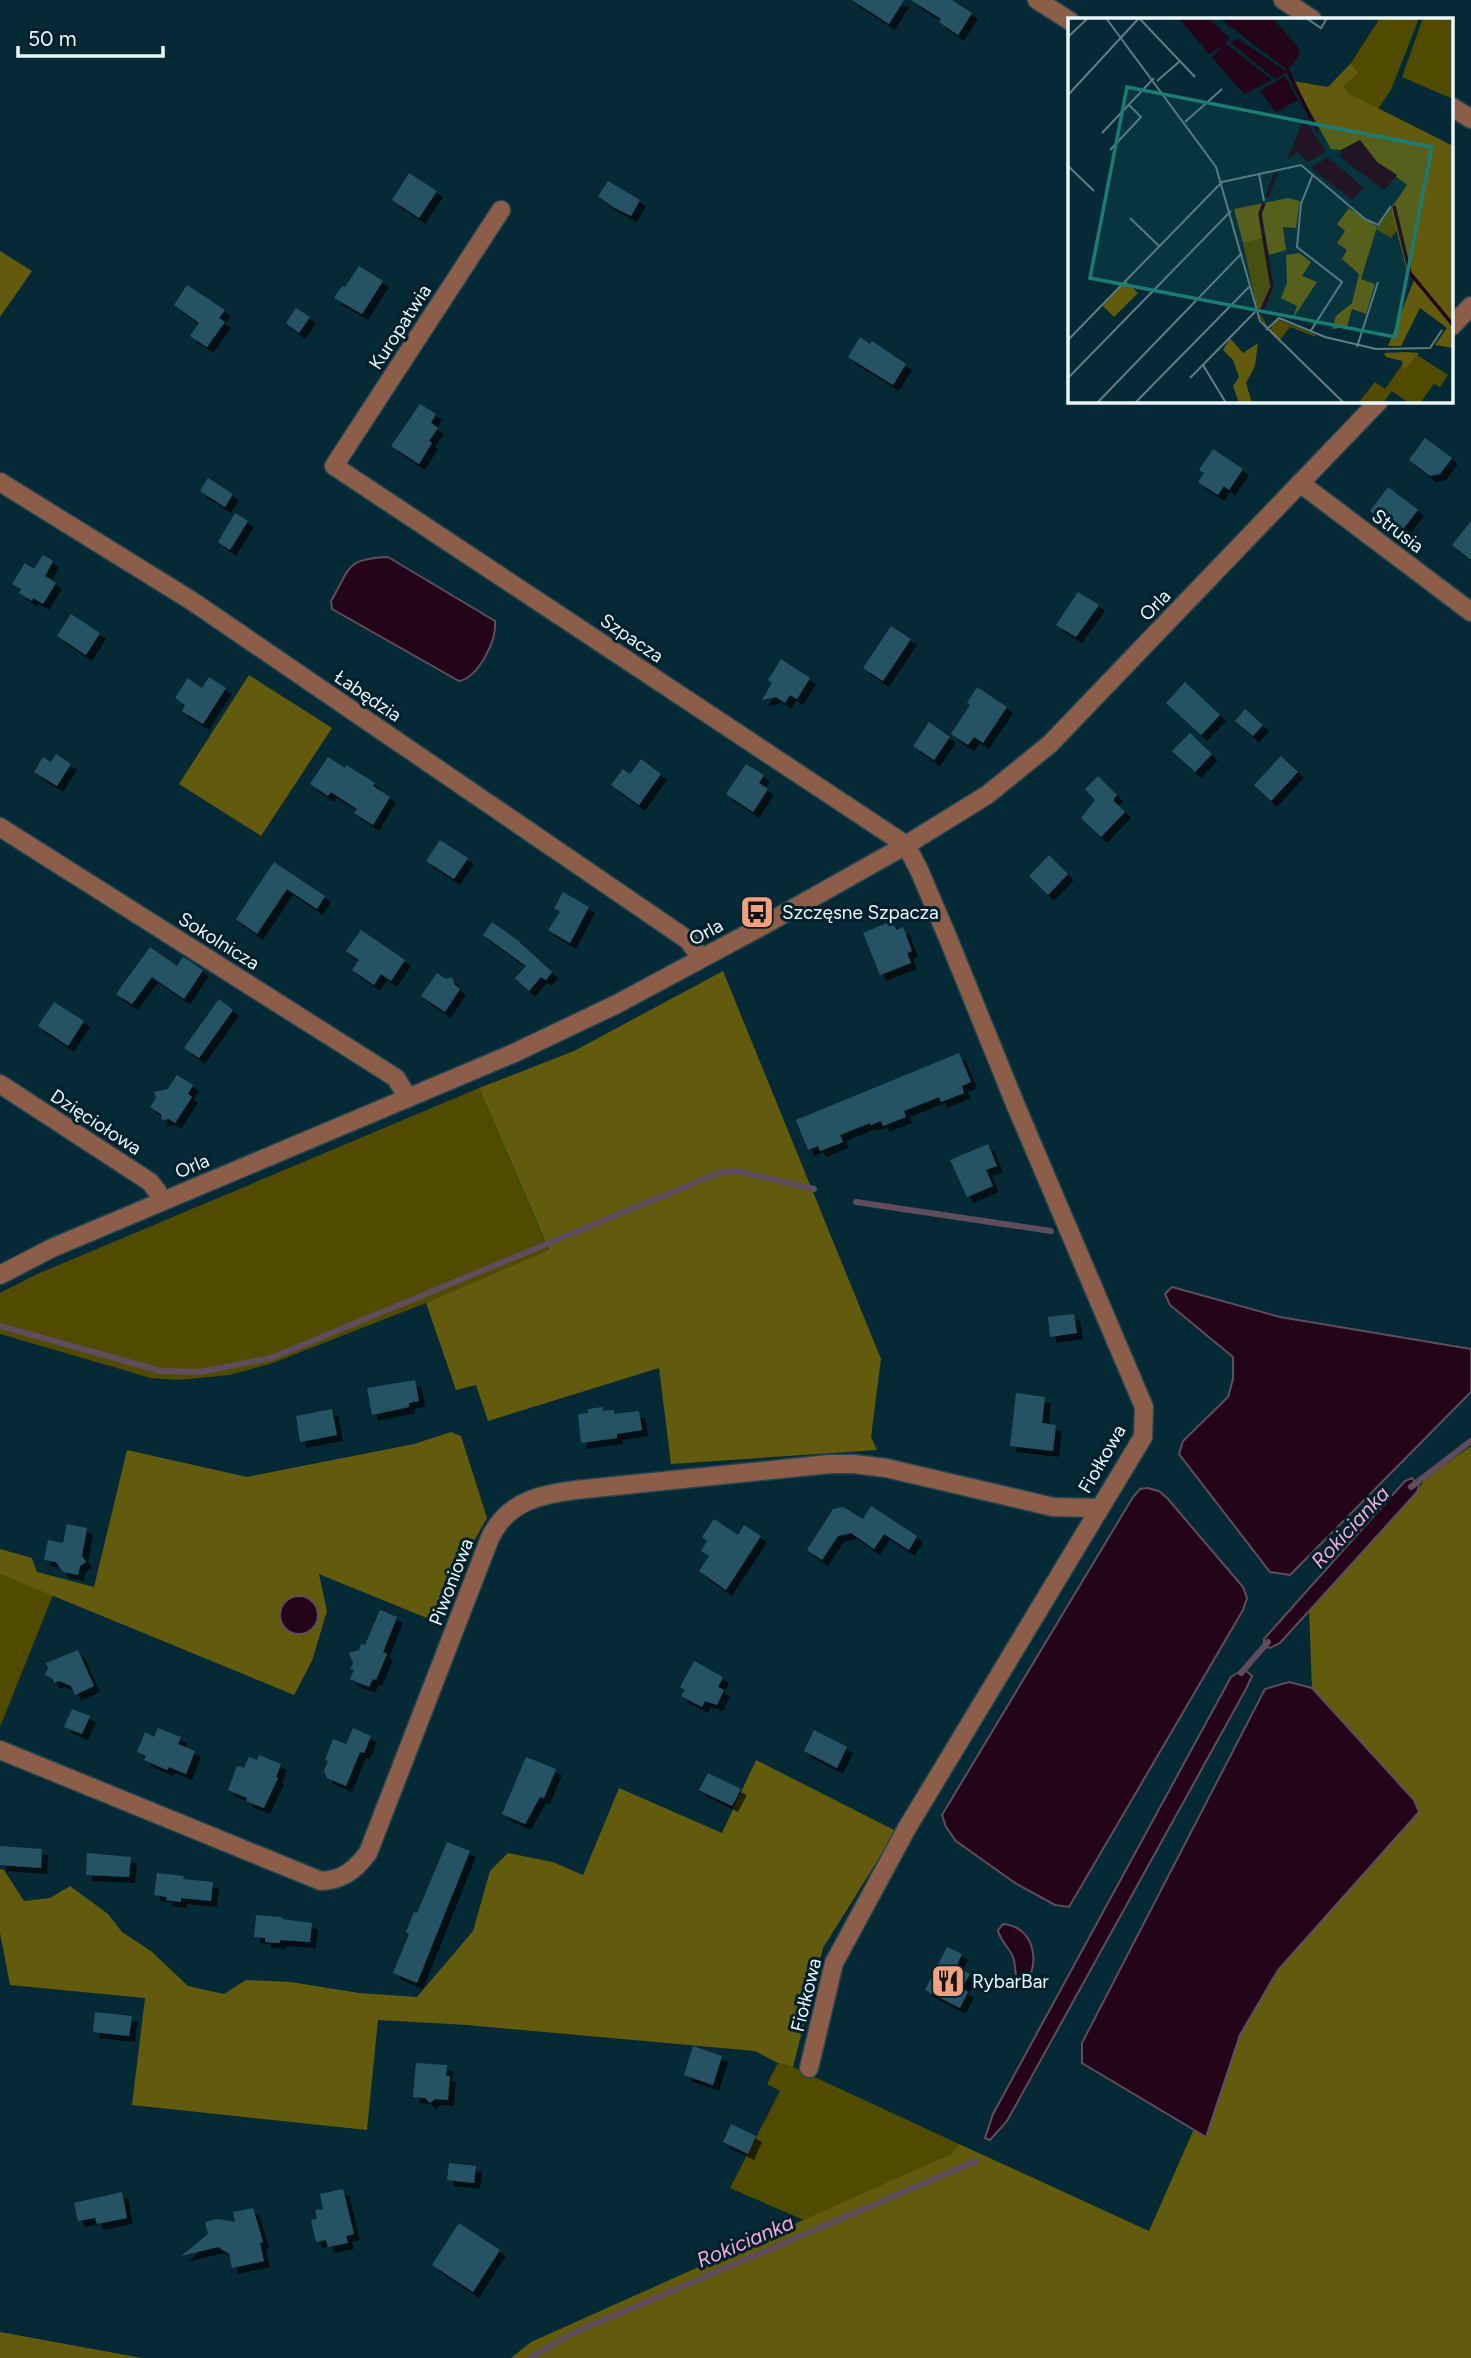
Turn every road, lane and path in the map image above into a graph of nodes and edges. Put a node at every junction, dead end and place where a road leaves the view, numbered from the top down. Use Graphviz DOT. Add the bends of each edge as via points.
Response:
graph roads {
  1 [pos="1037,0"];
  2 [pos="1283,0"];
  3 [pos="1310,18"];
  4 [pos="1068,20"];
  5 [pos="1454,108"];
  6 [pos="1471,119"];
  7 [pos="501,210"];
  8 [pos="1471,306"];
  9 [pos="1454,324"];
  10 [pos="1378,402"];
  11 [pos="334,466"];
  12 [pos="0,482"];
  13 [pos="1300,483"];
  14 [pos="1471,612"];
  15 [pos="0,827"];
  16 [pos="906,845"];
  17 [pos="701,958"];
  18 [pos="0,1084"];
  19 [pos="408,1098"];
  20 [pos="162,1201"];
  21 [pos="0,1275"];
  22 [pos="1098,1508"];
  23 [pos="0,1749"];
  24 [pos="810,2068"];
  1 -- 4 [label="street"];
  2 -- 3 [label="street"];
  5 -- 6 [label="street"];
  7 -- 11 [label="street, Kuropatwia"];
  8 -- 9 [label="street"];
  10 -- 13 [label="street, Orla"];
  11 -- 16 [label="street, Szpacza"];
  12 -- 17 [label="street, Łabędzia" via="192,601 688,940"];
  13 -- 14 [label="street, Strusia"];
  13 -- 16 [label="street, Orla" via="1050,744 987,796"];
  15 -- 19 [label="street, Sokolnicza" via="396,1078"];
  16 -- 17 [label="street, Orla"];
  16 -- 22 [label="street, Fiołkowa" via="1144,1407 1143,1437"];
  17 -- 19 [label="street, Orla" via="565,1030"];
  18 -- 20 [label="street, Dzięciołowa" via="150,1182"];
  19 -- 20 [label="street, Orla"];
  20 -- 21 [label="street, Orla"];
  22 -- 23 [label="street, Piwoniowa" via="1053,1507 854,1464 574,1490 527,1501 504,1517 490,1538 368,1853 347,1875 331,1881 321,1881"];
  22 -- 24 [label="street, Fiołkowa" via="906,1828 834,1962"];
}
